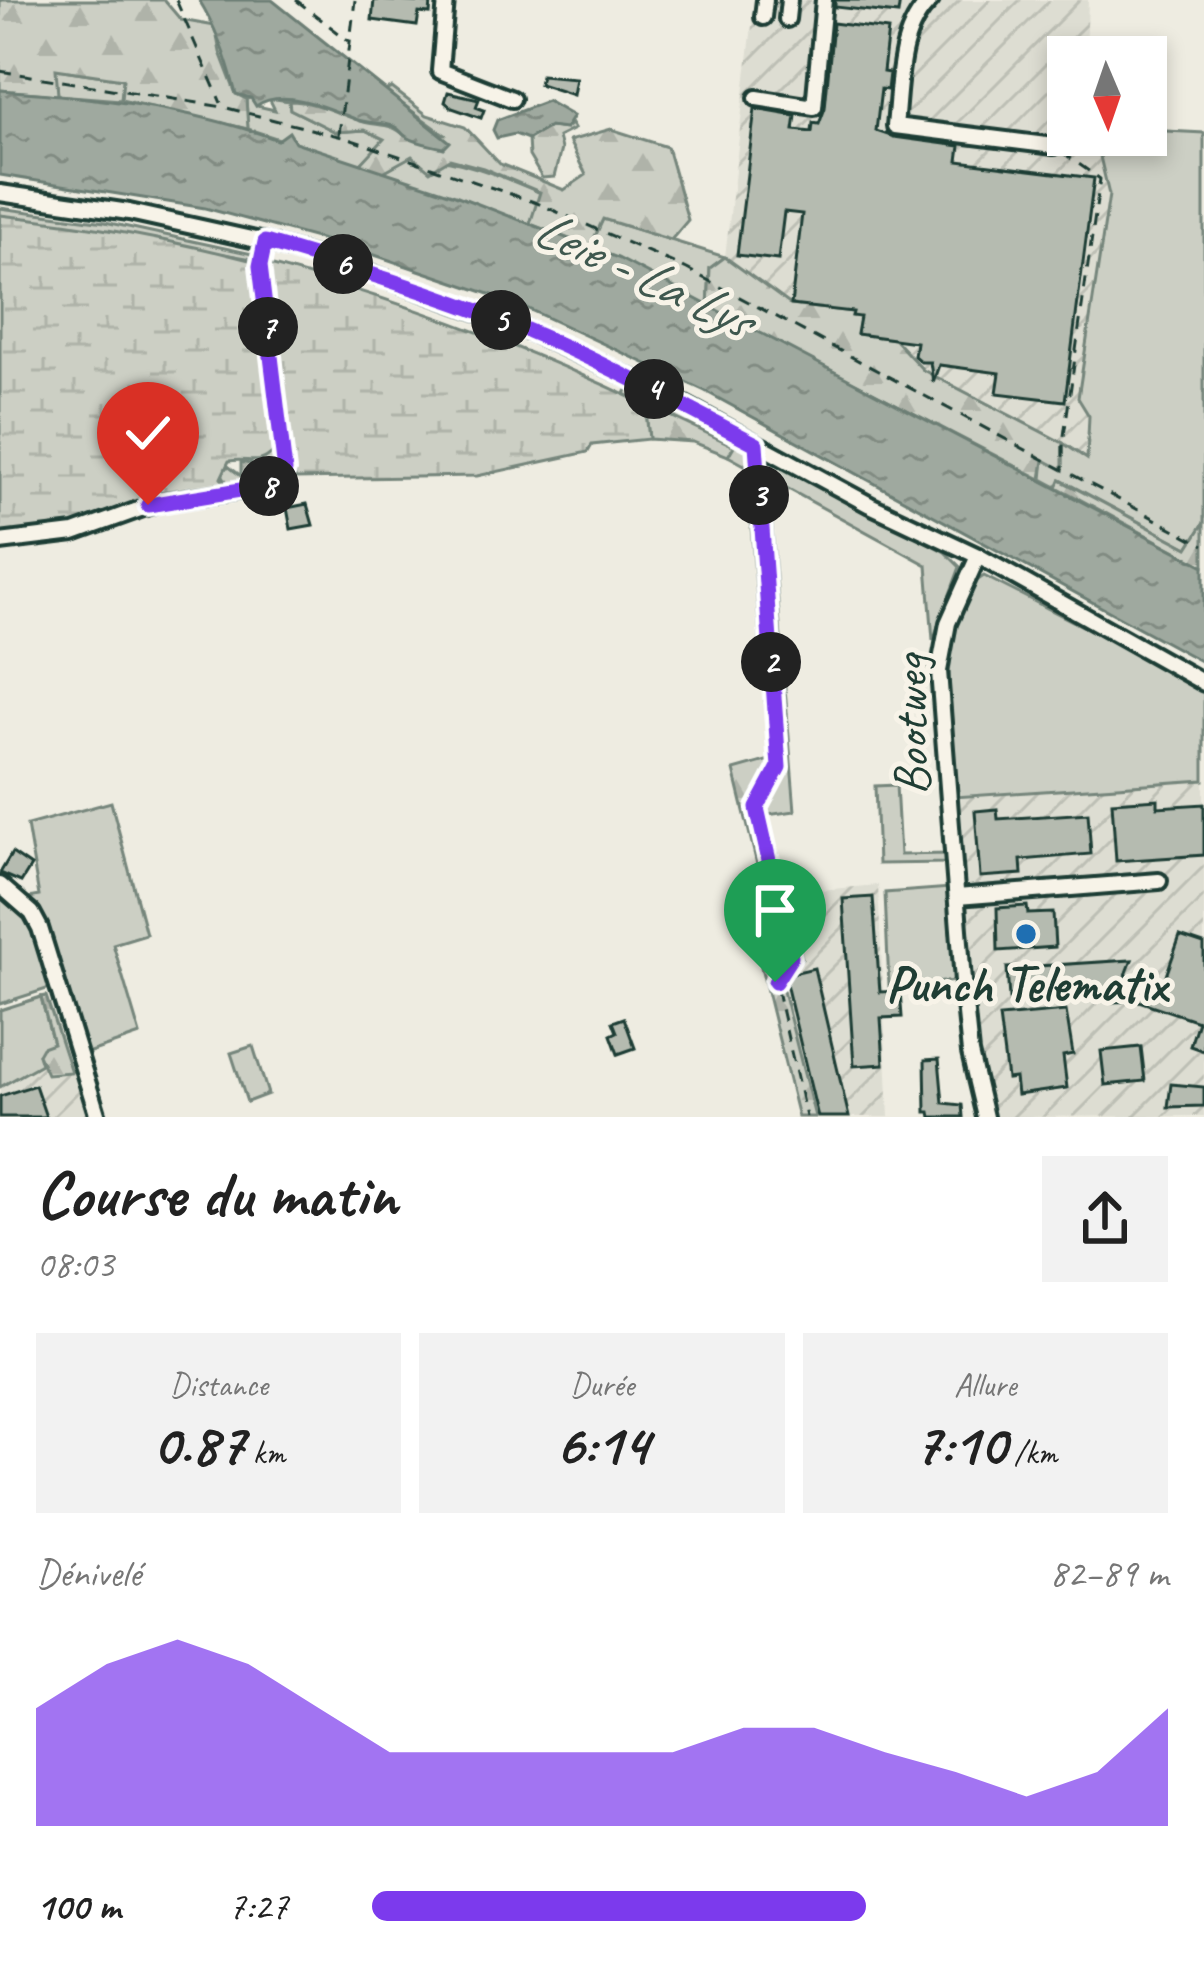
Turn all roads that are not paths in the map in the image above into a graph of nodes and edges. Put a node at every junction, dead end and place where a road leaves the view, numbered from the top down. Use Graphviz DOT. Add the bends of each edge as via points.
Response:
graph roads {
  1 [pos="446,0"];
  2 [pos="765,0"];
  3 [pos="789,0"];
  4 [pos="824,0"];
  5 [pos="931,0"];
  6 [pos="763,17"];
  7 [pos="787,19"];
  8 [pos="757,98"];
  9 [pos="512,99"];
  10 [pos="1047,145"];
  11 [pos="0,193"];
  12 [pos="282,476"];
  13 [pos="0,542"];
  14 [pos="978,556"];
  15 [pos="1204,683"];
  16 [pos="1159,881"];
  17 [pos="0,885"];
  18 [pos="957,897"];
  19 [pos="98,1117"];
  20 [pos="985,1117"];
  1 -- 9 [label="street" via="440,71"];
  2 -- 6 [label="street"];
  3 -- 7 [label="street"];
  4 -- 8 [label="street" via="814,107"];
  5 -- 10 [label="street" via="906,38 895,125"];
  11 -- 14 [label="street" via="265,242 520,327"];
  12 -- 13 [label="street" via="258,488 160,502 74,533"];
  14 -- 15 [label="street"];
  14 -- 18 [label="street, Bootweg" via="948,623 940,671"];
  16 -- 18 [label="street"];
  17 -- 19 [label="street" via="40,928"];
  18 -- 20 [label="street, Bootweg" via="970,1053"];
}
